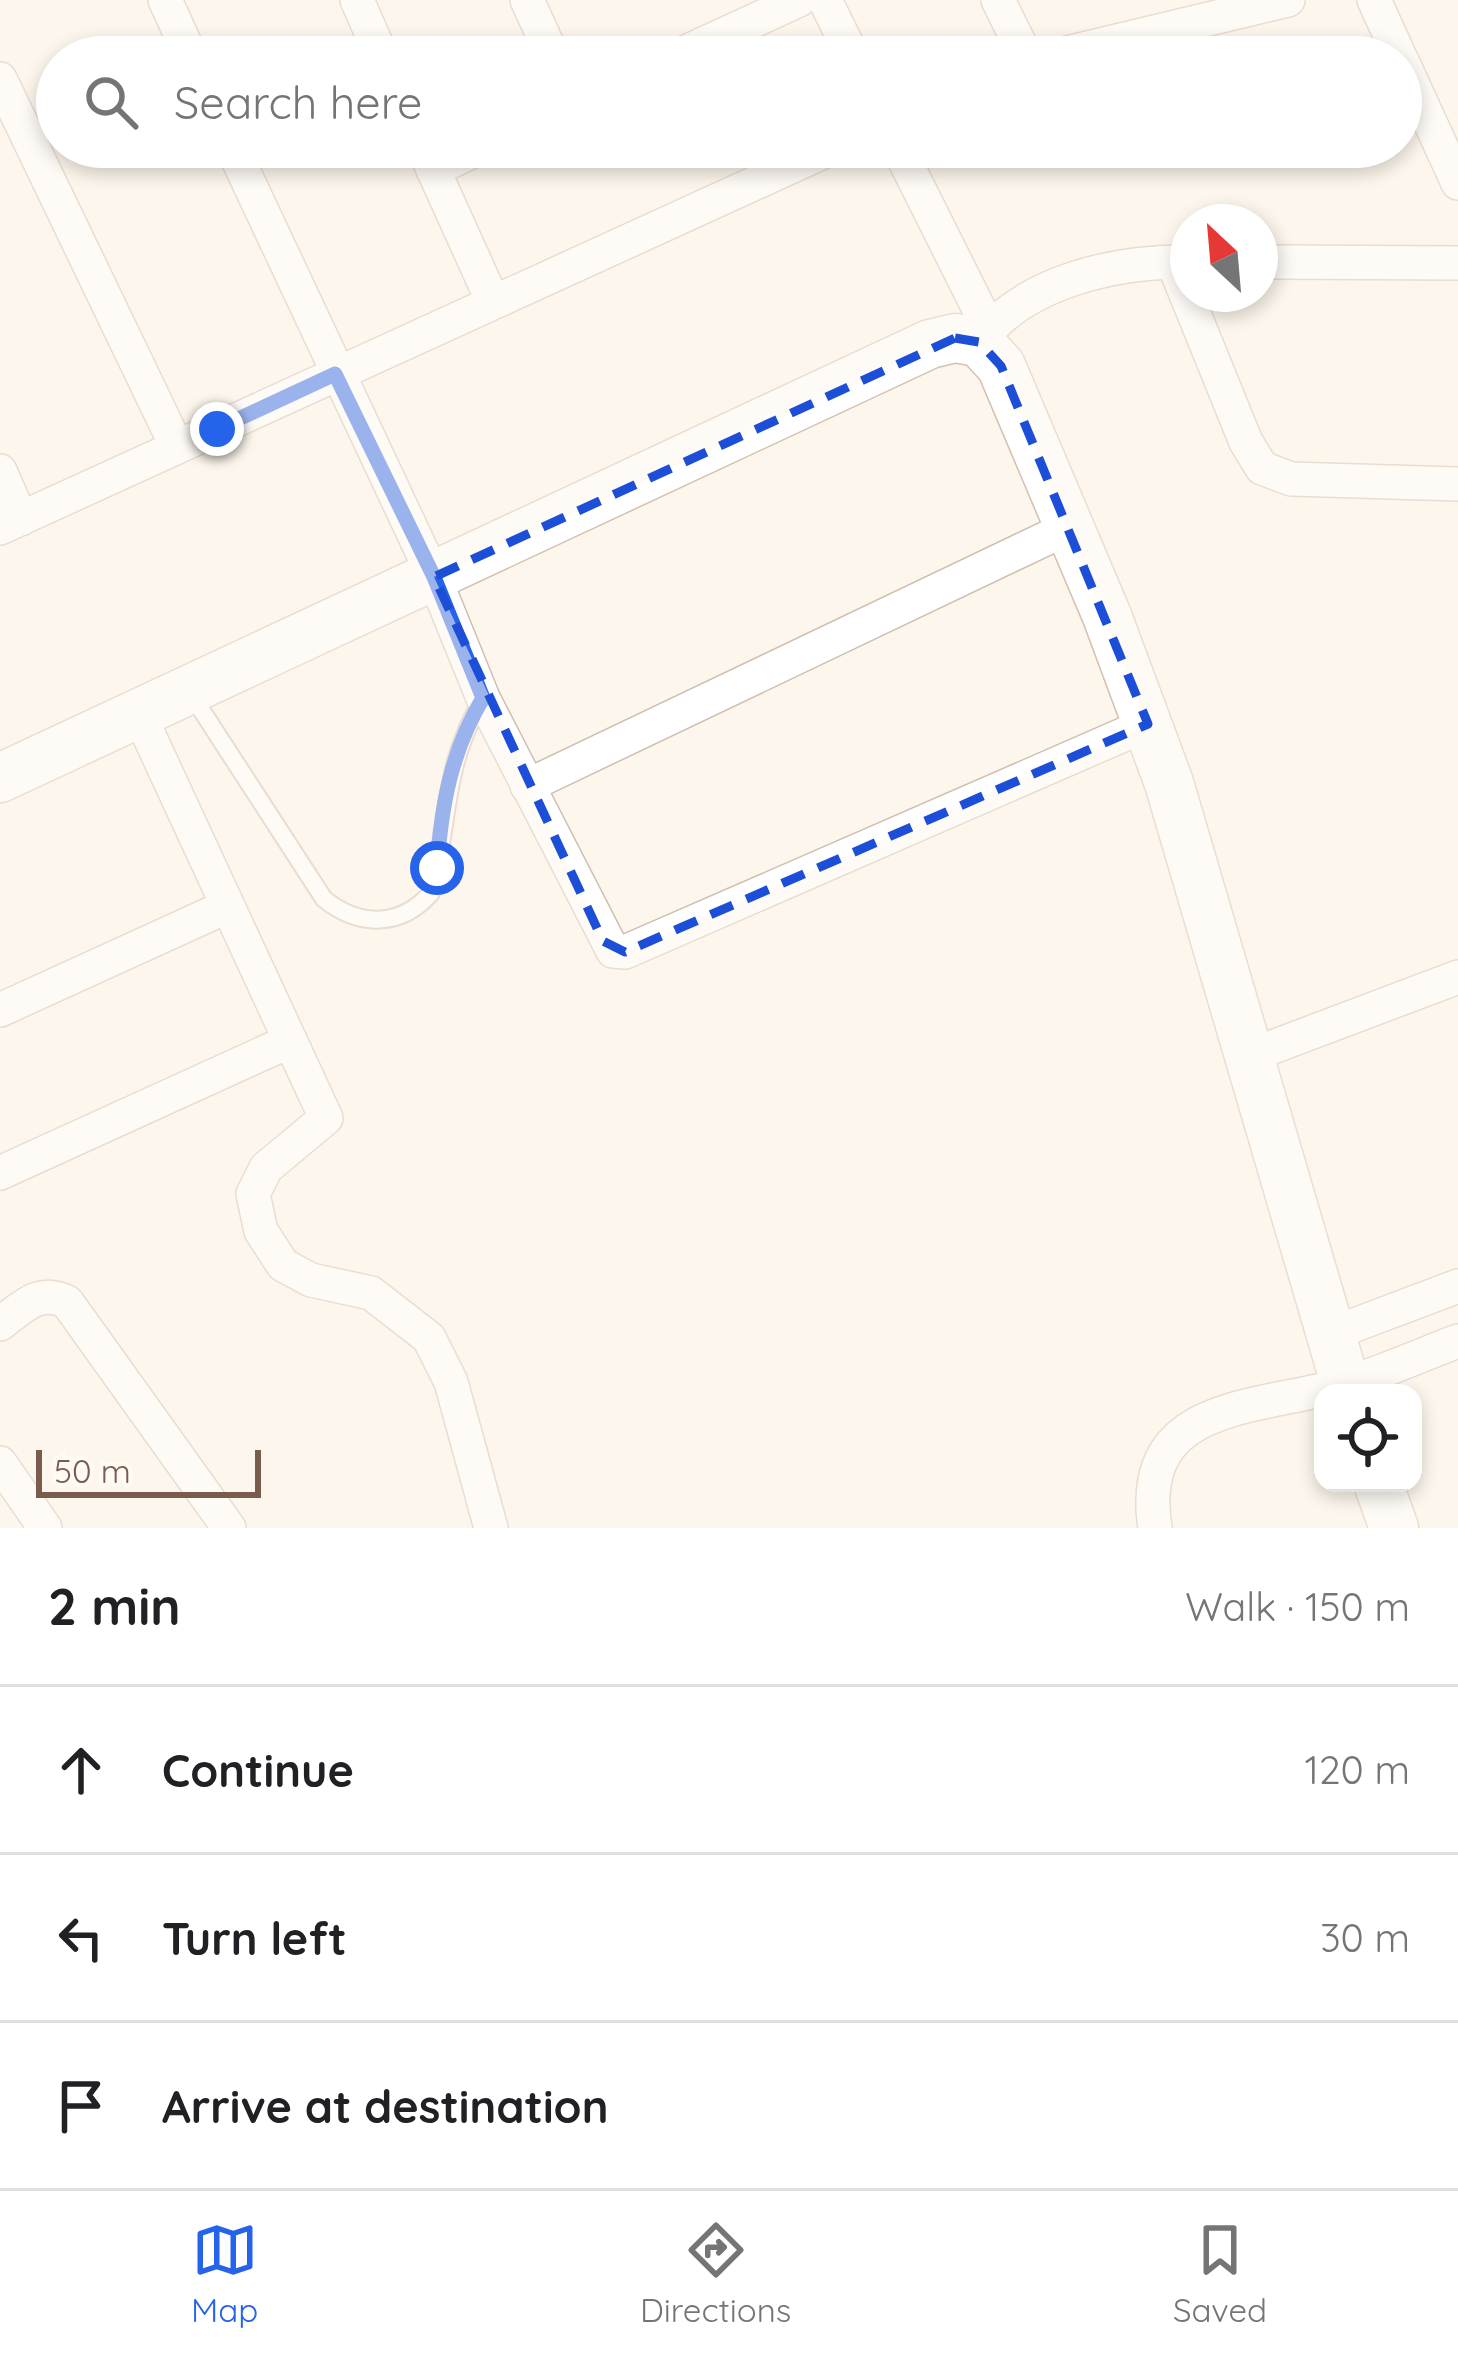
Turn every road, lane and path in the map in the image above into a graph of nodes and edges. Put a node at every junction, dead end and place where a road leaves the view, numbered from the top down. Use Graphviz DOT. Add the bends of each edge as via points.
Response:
graph roads {
  1 [pos="165,0"];
  2 [pos="356,0"];
  3 [pos="527,0"];
  4 [pos="799,0"];
  5 [pos="825,0"];
  6 [pos="998,0"];
  7 [pos="1288,0"];
  8 [pos="1374,0"];
  9 [pos="181,36"];
  10 [pos="372,36"];
  11 [pos="544,36"];
  12 [pos="721,36"];
  13 [pos="843,36"];
  14 [pos="1016,36"];
  15 [pos="1138,36"];
  16 [pos="1391,36"];
  17 [pos="0,79"];
  18 [pos="1422,104"];
  19 [pos="36,154"];
  20 [pos="43,168"];
  21 [pos="242,168"];
  22 [pos="433,168"];
  23 [pos="788,168"];
  24 [pos="908,168"];
  25 [pos="1458,183"];
  26 [pos="1278,262"];
  27 [pos="1458,263"];
  28 [pos="1170,264"];
  29 [pos="493,302"];
  30 [pos="1198,312"];
  31 [pos="984,335"];
  32 [pos="335,374"];
  33 [pos="177,447"];
  34 [pos="0,471"];
  35 [pos="1458,484"];
  36 [pos="10,524"];
  37 [pos="1070,527"];
  38 [pos="434,577"];
  39 [pos="188,691"];
  40 [pos="483,698"];
  41 [pos="139,714"];
  42 [pos="1148,724"];
  43 [pos="0,778"];
  44 [pos="527,786"];
  45 [pos="228,906"];
  46 [pos="1458,976"];
  47 [pos="0,1010"];
  48 [pos="290,1040"];
  49 [pos="1249,1056"];
  50 [pos="0,1173"];
  51 [pos="1458,1286"];
  52 [pos="0,1324"];
  53 [pos="1330,1334"];
  54 [pos="1458,1341"];
  55 [pos="1346,1384"];
  56 [pos="1356,1384"];
  57 [pos="1314,1394"];
  58 [pos="0,1463"];
  59 [pos="1381,1492"];
  60 [pos="45,1528"];
  61 [pos="229,1528"];
  62 [pos="491,1528"];
  63 [pos="1155,1528"];
  64 [pos="1394,1528"];
  1 -- 9 [label="street"];
  2 -- 10 [label="street"];
  3 -- 11 [label="street"];
  4 -- 12 [label="street"];
  5 -- 13 [label="street"];
  6 -- 14 [label="street"];
  7 -- 15 [label="street"];
  8 -- 16 [label="street"];
  17 -- 19 [label="street"];
  18 -- 25 [label="street"];
  20 -- 33 [label="street"];
  21 -- 32 [label="street"];
  22 -- 29 [label="street"];
  23 -- 29 [label="street"];
  24 -- 31 [label="street"];
  26 -- 27 [label="street"];
  28 -- 31 [label="street" via="1037,292"];
  29 -- 32 [label="street"];
  30 -- 35 [label="street" via="1262,468 1291,479"];
  31 -- 37 [label="street"];
  31 -- 38 [label="street" via="930,344"];
  32 -- 33 [label="street"];
  32 -- 38 [label="street"];
  33 -- 36 [label="street"];
  34 -- 36 [label="street"];
  37 -- 42 [label="street"];
  37 -- 44 [label="street"];
  38 -- 39 [label="street"];
  38 -- 40 [label="street"];
  39 -- 40 [label="lane" via="324,899 372,922 397,917 431,893 448,780 461,734"];
  39 -- 41 [label="street"];
  40 -- 44 [label="street"];
  41 -- 43 [label="street"];
  41 -- 45 [label="street"];
  42 -- 44 [label="street" via="625,952 603,941"];
  42 -- 49 [label="street"];
  45 -- 47 [label="street"];
  45 -- 48 [label="street"];
  46 -- 49 [label="street"];
  48 -- 50 [label="street"];
  48 -- 62 [label="street" via="326,1118 266,1168 254,1194 261,1231 283,1264 311,1280 371,1293 429,1338 451,1382"];
  49 -- 53 [label="street"];
  51 -- 53 [label="street"];
  52 -- 61 [label="street" via="36,1298 67,1303"];
  53 -- 55 [label="street"];
  54 -- 56 [label="street"];
  57 -- 63 [label="street" via="1214,1414 1180,1433 1158,1458 1149,1494"];
  58 -- 60 [label="street"];
  59 -- 64 [label="street"];
}
